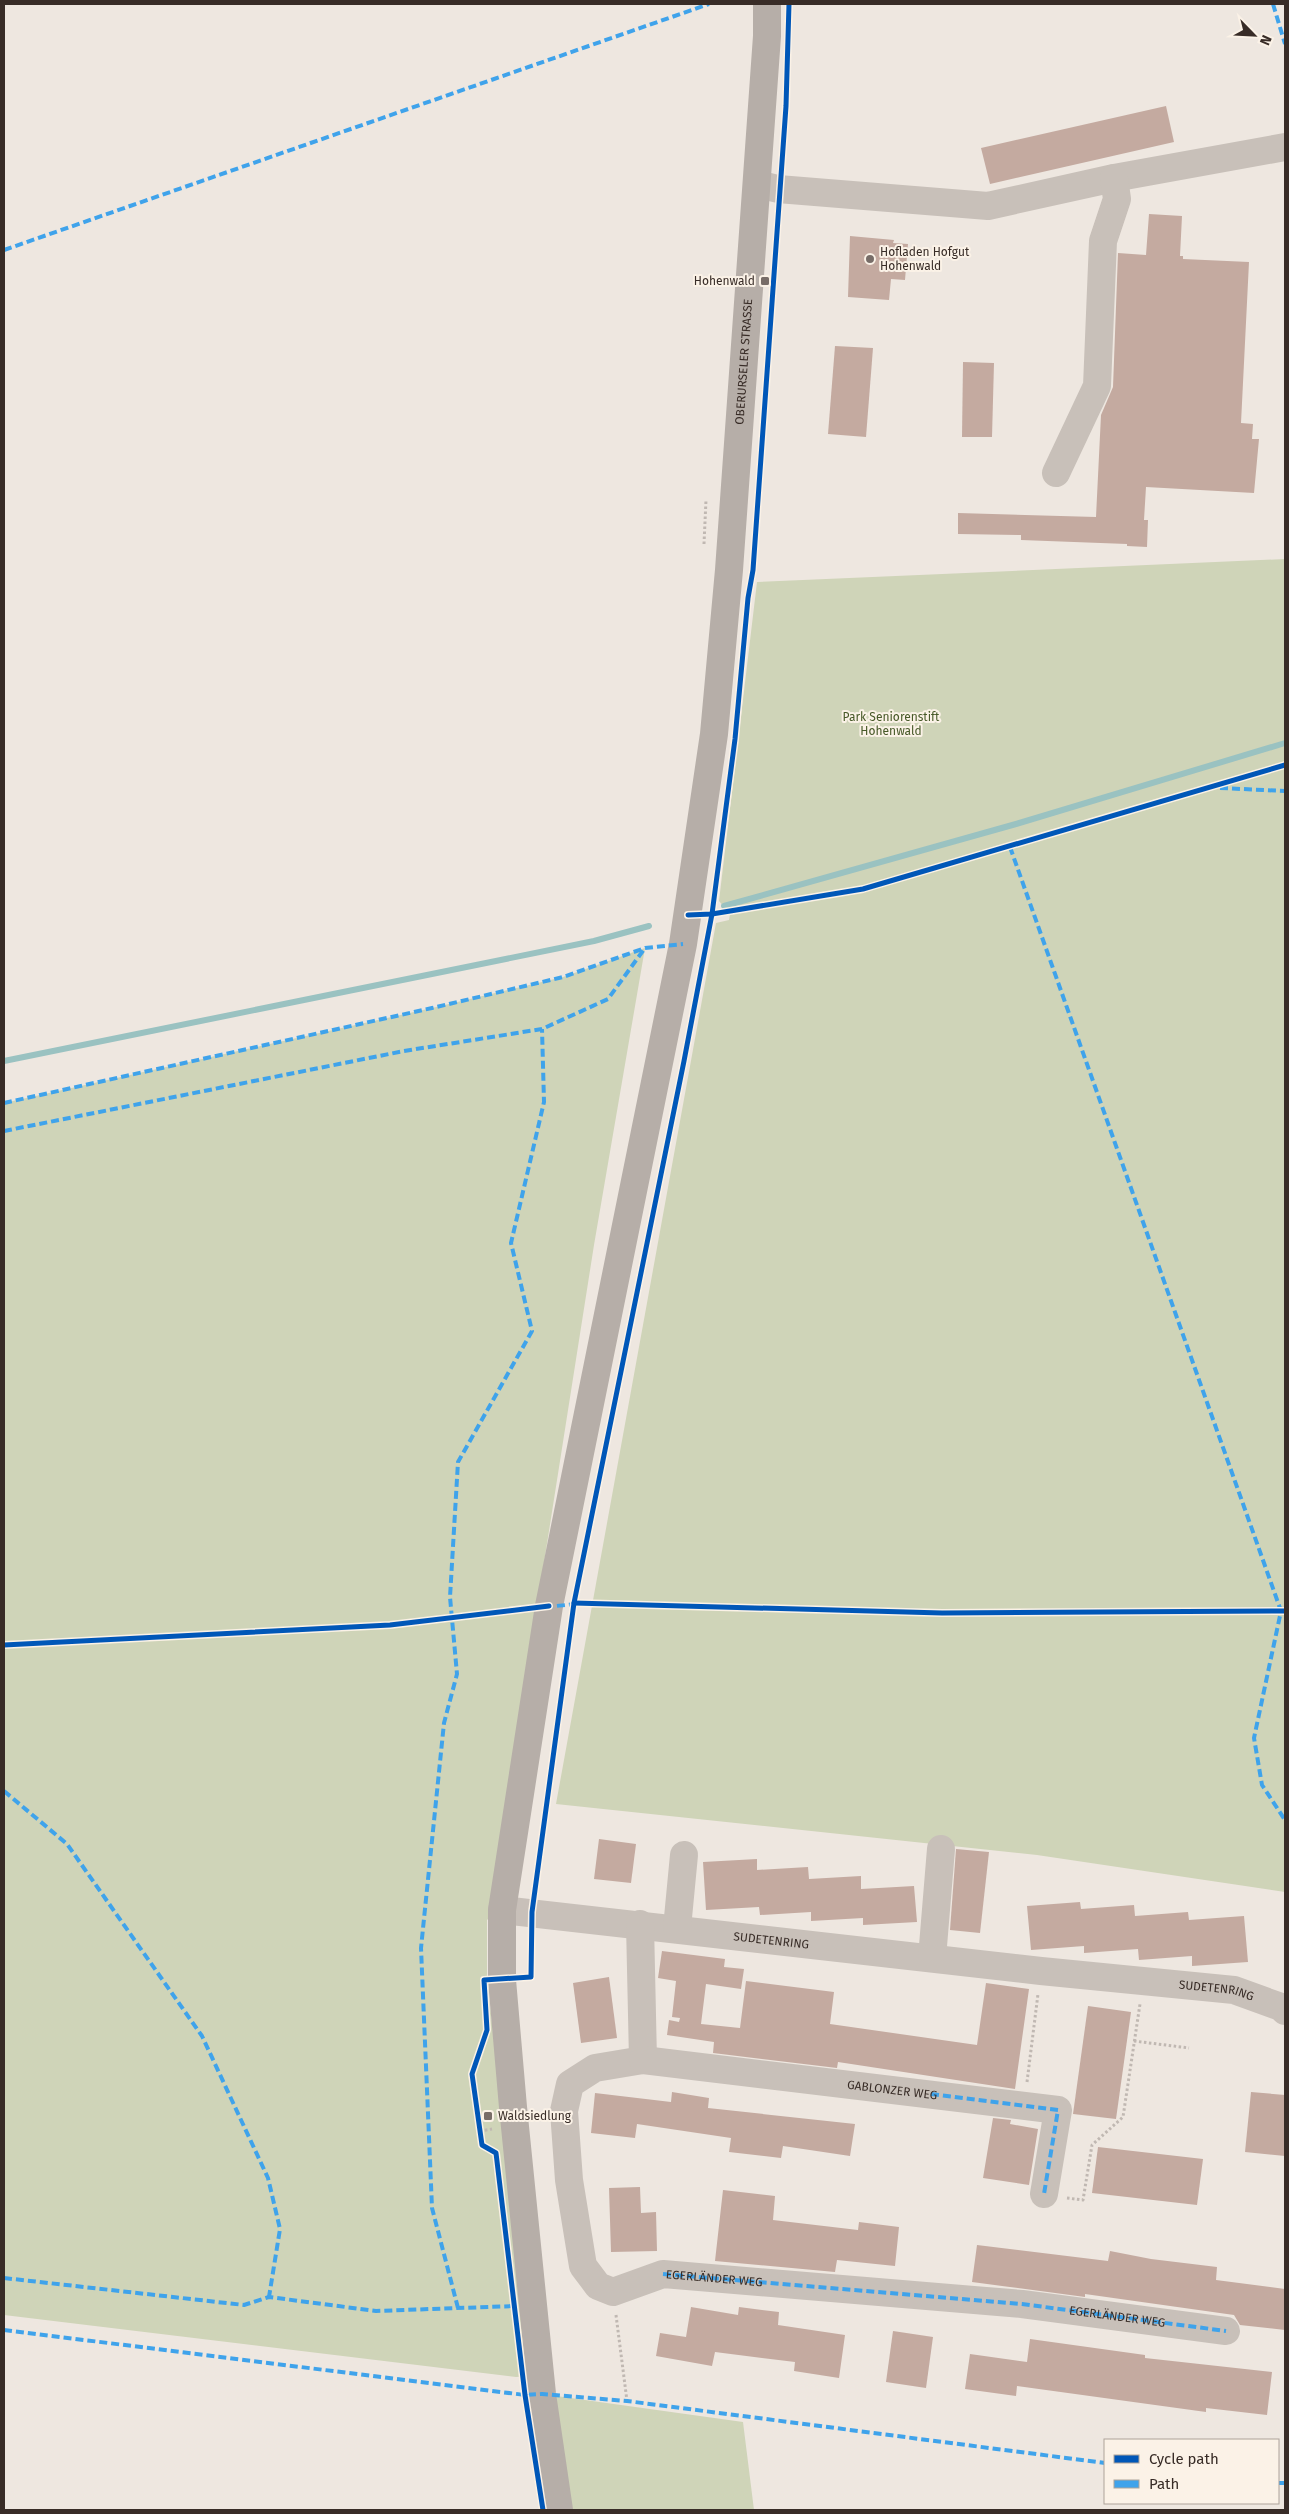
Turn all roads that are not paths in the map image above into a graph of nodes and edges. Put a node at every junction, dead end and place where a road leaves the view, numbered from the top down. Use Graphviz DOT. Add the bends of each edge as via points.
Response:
graph roads {
  1 [pos="767,4"];
  2 [pos="1285,147"];
  3 [pos="1114,178"];
  4 [pos="757,184"];
  5 [pos="1056,473"];
  6 [pos="941,1849"];
  7 [pos="684,1855"];
  8 [pos="502,1910"];
  9 [pos="640,1924"];
  10 [pos="677,1928"];
  11 [pos="932,1958"];
  12 [pos="1285,2011"];
  13 [pos="643,2060"];
  14 [pos="1044,2194"];
  15 [pos="1226,2331"];
  16 [pos="559,2510"];
  1 -- 4 [label="main road, OBERURSELER STRASSE"];
  2 -- 3 [label="street"];
  3 -- 4 [label="street" via="988,206"];
  3 -- 5 [label="street" via="1117,199 1103,241 1097,386"];
  4 -- 8 [label="main road, OBERURSELER STRASSE" via="714,734 686,924 549,1606"];
  6 -- 11 [label="street"];
  7 -- 10 [label="street"];
  8 -- 9 [label="street, SUDETENRING"];
  8 -- 16 [label="main road, OBERURSELER STRASSE" via="502,1980 513,2107 542,2394"];
  9 -- 10 [label="street, SUDETENRING"];
  9 -- 13 [label="street"];
  10 -- 11 [label="street, SUDETENRING"];
  11 -- 12 [label="street, SUDETENRING" via="1234,1990"];
  13 -- 14 [label="street, GABLONZER WEG" via="1058,2110"];
  13 -- 15 [label="street, EGERLÄNDER WEG" via="595,2068 570,2084 564,2111 569,2180 583,2266 598,2286 613,2292 664,2274 1022,2304"];
}
